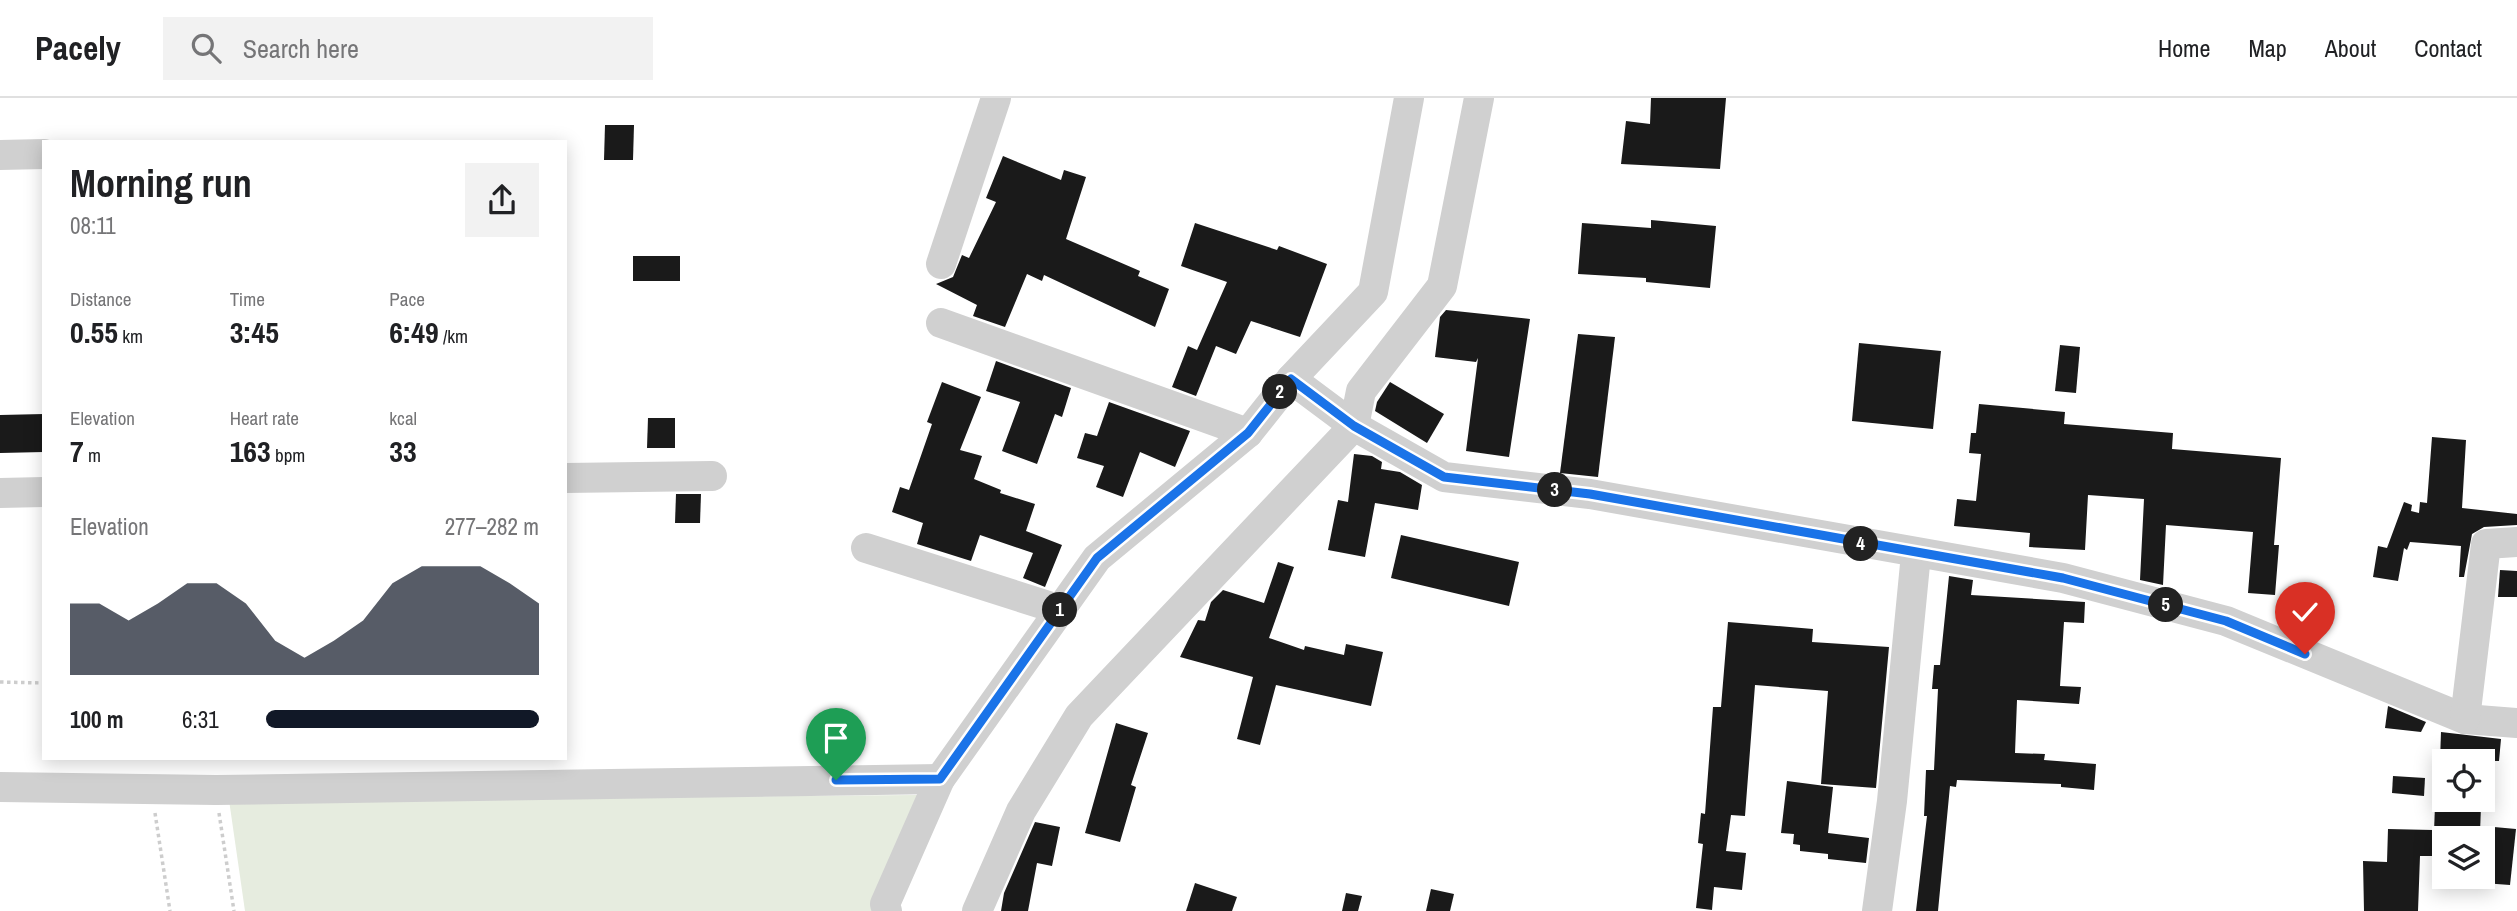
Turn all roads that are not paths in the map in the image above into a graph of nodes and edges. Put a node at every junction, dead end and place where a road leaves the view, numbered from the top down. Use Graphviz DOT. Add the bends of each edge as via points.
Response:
graph roads {
  1 [pos="996,98"];
  2 [pos="1409,98"];
  3 [pos="1479,98"];
  4 [pos="42,154"];
  5 [pos="0,155"];
  6 [pos="941,264"];
  7 [pos="942,323"];
  8 [pos="1291,379"];
  9 [pos="1354,426"];
  10 [pos="1248,433"];
  11 [pos="712,476"];
  12 [pos="567,478"];
  13 [pos="42,492"];
  14 [pos="0,493"];
  15 [pos="2517,542"];
  16 [pos="866,548"];
  17 [pos="1916,554"];
  18 [pos="1060,610"];
  19 [pos="2465,719"];
  20 [pos="2517,723"];
  21 [pos="940,779"];
  22 [pos="0,786"];
  23 [pos="887,911"];
  24 [pos="977,911"];
  25 [pos="1877,911"];
  1 -- 6 [label="street"];
  2 -- 8 [label="street" via="1373,292"];
  3 -- 9 [label="street" via="1442,286 1361,391"];
  4 -- 5 [label="street"];
  7 -- 10 [label="street"];
  8 -- 9 [label="street"];
  8 -- 10 [label="street"];
  9 -- 17 [label="street" via="1444,477 1590,494"];
  9 -- 24 [label="street" via="1079,716 1021,811"];
  10 -- 18 [label="street" via="1097,558"];
  11 -- 12 [label="street"];
  13 -- 14 [label="street"];
  15 -- 19 [label="street" via="2486,544"];
  16 -- 18 [label="street"];
  17 -- 19 [label="street" via="2063,578 2226,621"];
  17 -- 25 [label="street"];
  18 -- 21 [label="street"];
  19 -- 20 [label="street"];
  21 -- 22 [label="street" via="216,790"];
  21 -- 23 [label="street" via="885,904"];
}
